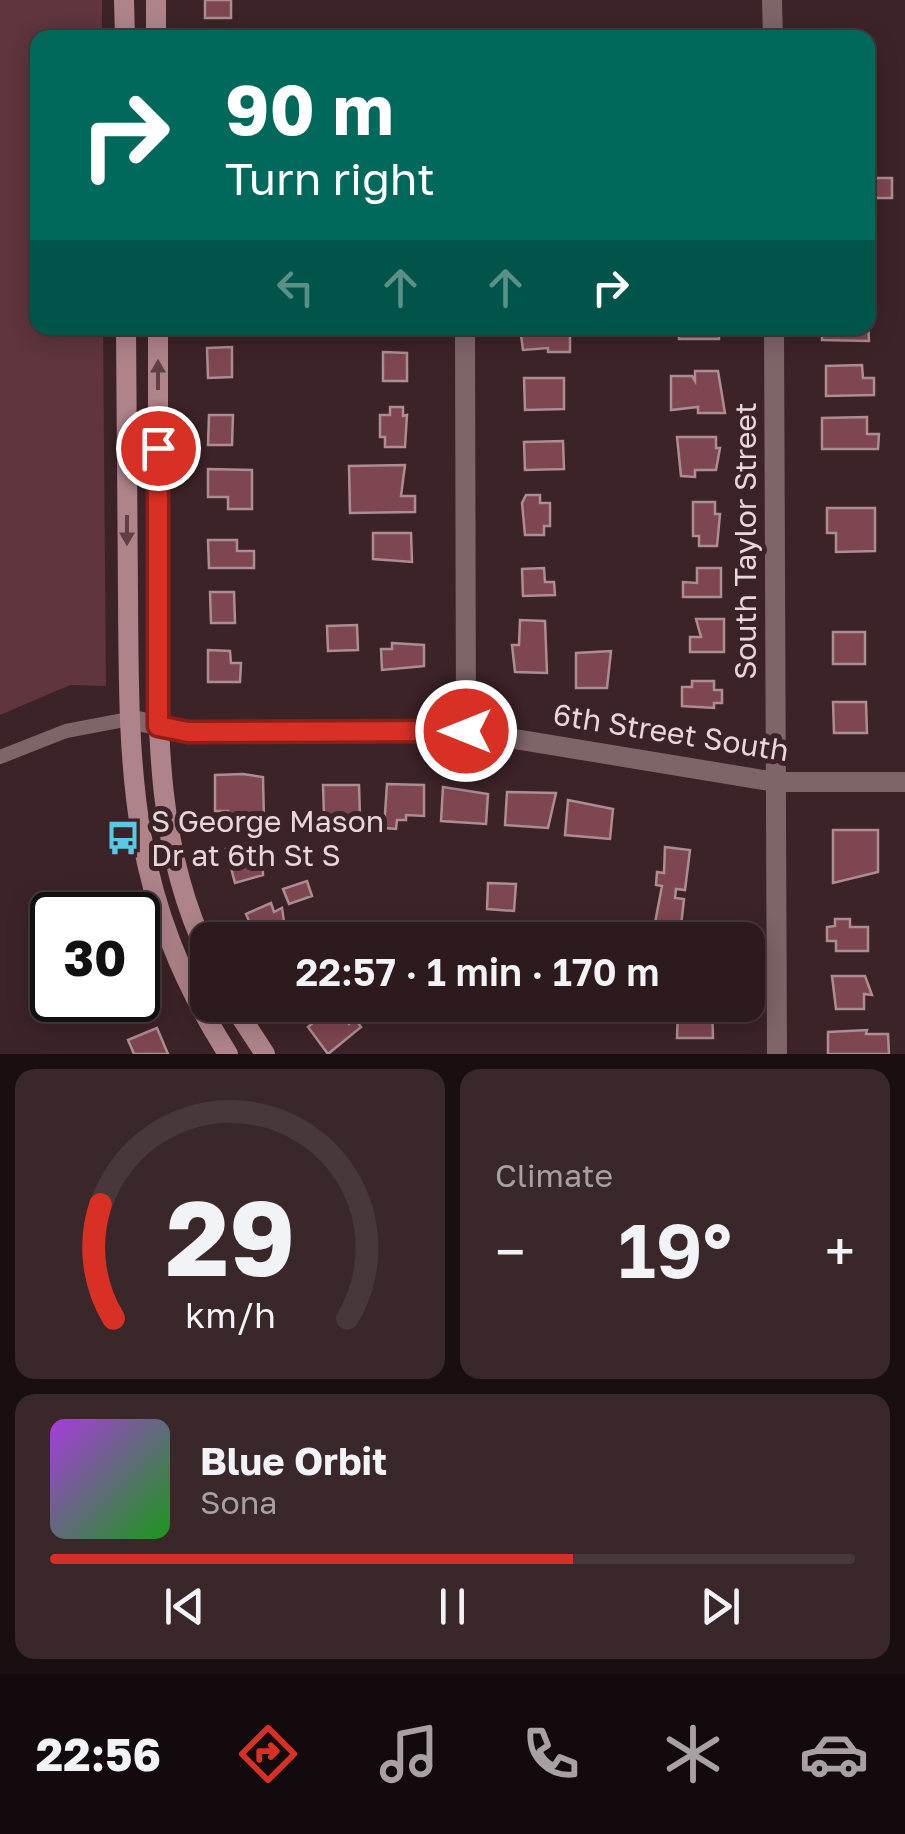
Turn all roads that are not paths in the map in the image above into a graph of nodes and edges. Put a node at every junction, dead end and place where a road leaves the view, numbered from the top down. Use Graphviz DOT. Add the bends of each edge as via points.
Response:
graph roads {
  1 [pos="124,0"];
  2 [pos="156,0"];
  3 [pos="772,0"];
  4 [pos="125,30"];
  5 [pos="156,30"];
  6 [pos="773,30"];
  7 [pos="126,335"];
  8 [pos="158,335"];
  9 [pos="465,335"];
  10 [pos="774,335"];
  11 [pos="129,719"];
  12 [pos="158,726"];
  13 [pos="466,731"];
  14 [pos="0,757"];
  15 [pos="776,782"];
  16 [pos="905,782"];
  17 [pos="194,922"];
  18 [pos="245,1022"];
  19 [pos="228,1054"];
  20 [pos="265,1054"];
  21 [pos="777,1054"];
  1 -- 4 [label="main road"];
  2 -- 5 [label="main road"];
  3 -- 6 [label="street"];
  7 -- 11 [label="main road, one-way"];
  12 -- 8 [label="main road, one-way"];
  9 -- 13 [label="street"];
  10 -- 15 [label="street, South Taylor Street"];
  11 -- 12 [label="street, 6th Street South"];
  11 -- 14 [label="lane" via="66,731"];
  11 -- 19 [label="main road" via="131,786 150,880 172,950"];
  12 -- 13 [label="street, 6th Street South" via="188,732"];
  12 -- 17 [label="main road" via="170,838"];
  13 -- 15 [label="street, 6th Street South"];
  15 -- 16 [label="street, 6th Street South"];
  15 -- 21 [label="street, South Taylor Street"];
  18 -- 20 [label="main road"];
}
